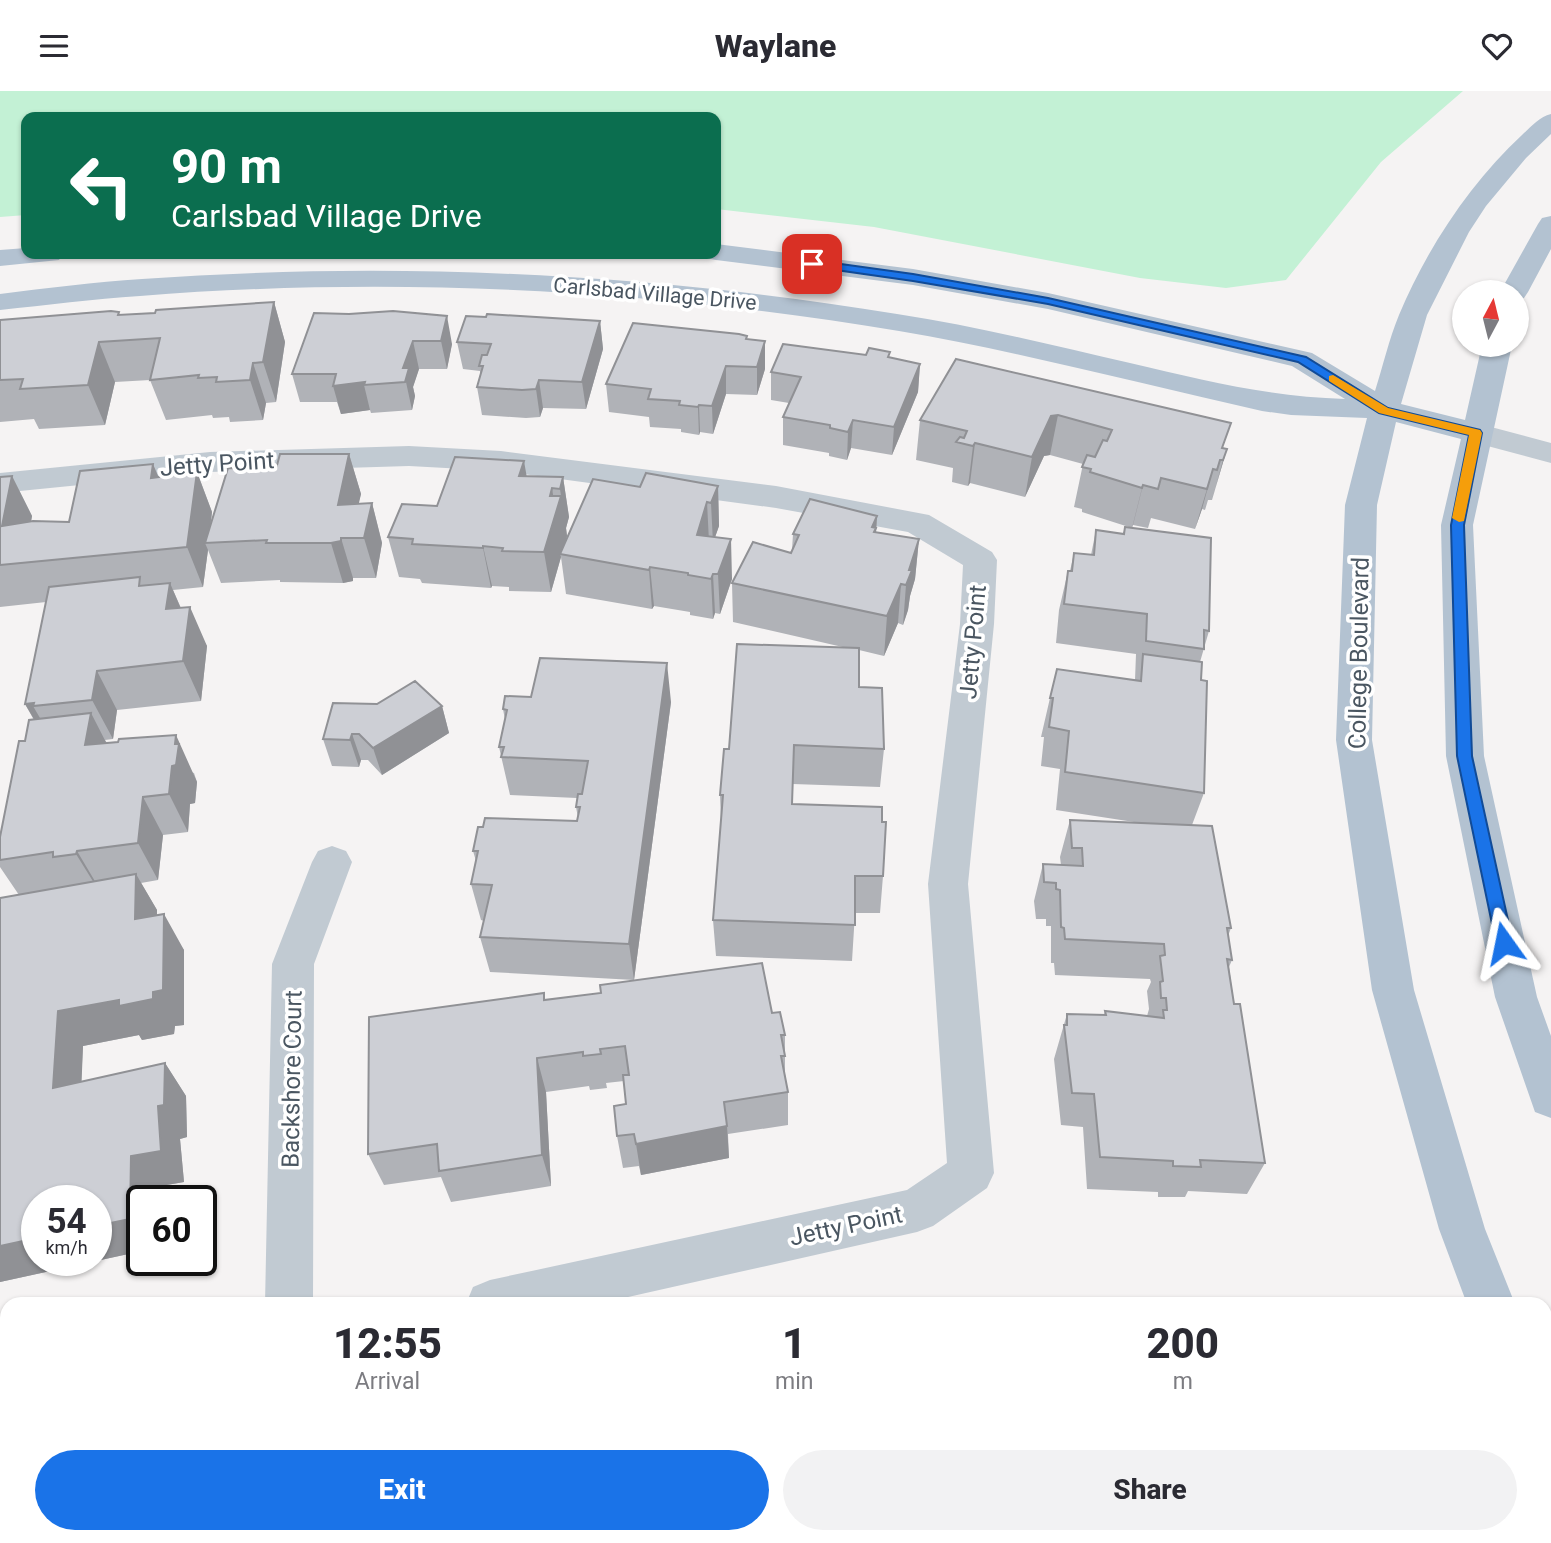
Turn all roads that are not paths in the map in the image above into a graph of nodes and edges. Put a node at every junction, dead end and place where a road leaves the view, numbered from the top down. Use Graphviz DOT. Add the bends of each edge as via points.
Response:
graph roads {
  1 [pos="1551,121"];
  2 [pos="1551,224"];
  3 [pos="721,253"];
  4 [pos="21,256"];
  5 [pos="0,258"];
  6 [pos="1521,280"];
  7 [pos="0,302"];
  8 [pos="1494,357"];
  9 [pos="1384,410"];
  10 [pos="1476,433"];
  11 [pos="1551,453"];
  12 [pos="0,483"];
  13 [pos="332,862"];
  14 [pos="1551,1098"];
  15 [pos="289,1297"];
  16 [pos="522,1297"];
  17 [pos="1488,1297"];
  1 -- 9 [label="main road, College Boulevard" via="1517,153 1456,232 1413,315"];
  2 -- 6 [label="main road"];
  3 -- 9 [label="main road, Carlsbad Village Drive" via="913,277 1048,301 1302,359"];
  4 -- 5 [label="main road"];
  7 -- 9 [label="main road, Carlsbad Village Drive" via="142,287 259,282 471,281 634,289 895,321 1027,346 1267,404"];
  8 -- 10 [label="main road"];
  9 -- 10 [label="main road, Carlsbad Village Drive"];
  9 -- 17 [label="main road, College Boulevard" via="1361,505 1354,740 1393,990 1462,1229"];
  10 -- 11 [label="street"];
  10 -- 14 [label="main road" via="1457,525 1465,756 1516,997"];
  12 -- 16 [label="street, Jetty Point" via="210,463 409,456 501,461 776,497 917,523 980,560 948,884 971,1173 917,1210"];
  13 -- 15 [label="street, Backshore Court" via="293,964"];
}
